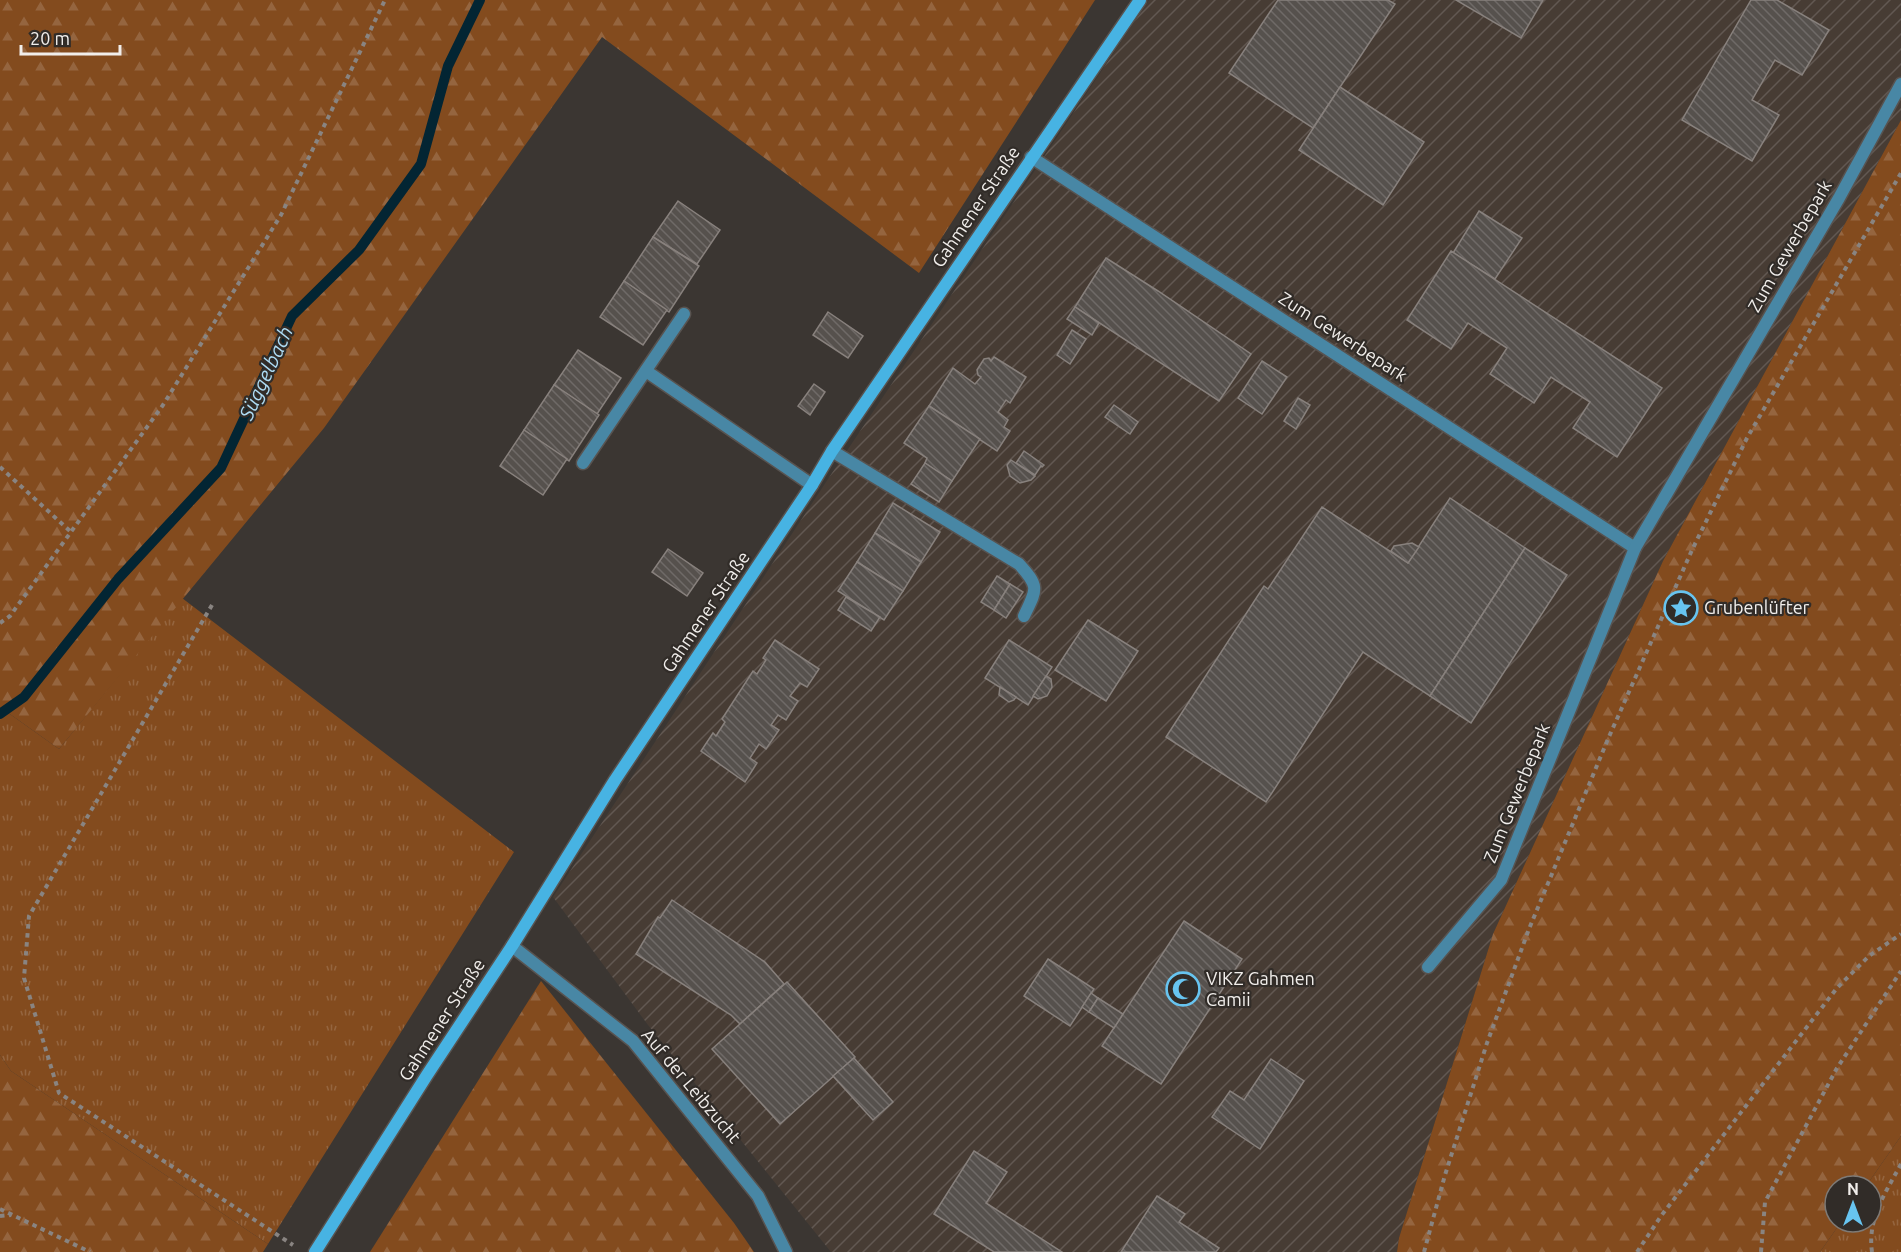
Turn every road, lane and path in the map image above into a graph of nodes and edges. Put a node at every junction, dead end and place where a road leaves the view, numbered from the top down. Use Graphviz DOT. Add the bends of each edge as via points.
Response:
graph roads {
  1 [pos="385,0"];
  2 [pos="1140,0"];
  3 [pos="1901,84"];
  4 [pos="1031,157"];
  5 [pos="1901,173"];
  6 [pos="684,314"];
  7 [pos="646,371"];
  8 [pos="832,450"];
  9 [pos="583,463"];
  10 [pos="0,467"];
  11 [pos="812,485"];
  12 [pos="71,532"];
  13 [pos="1635,548"];
  14 [pos="212,605"];
  15 [pos="1024,616"];
  16 [pos="0,622"];
  17 [pos="1901,934"];
  18 [pos="512,946"];
  19 [pos="1428,967"];
  20 [pos="1901,971"];
  21 [pos="1901,1164"];
  22 [pos="0,1209"];
  23 [pos="13,1215"];
  24 [pos="0,1216"];
  25 [pos="294,1246"];
  26 [pos="90,1252"];
  27 [pos="315,1252"];
  28 [pos="786,1252"];
  29 [pos="1424,1252"];
  30 [pos="1637,1252"];
  31 [pos="1761,1252"];
  32 [pos="1872,1252"];
  1 -- 12 [label="path" via="281,215 163,405"];
  2 -- 4 [label="main road, Gahmener Straße"];
  3 -- 13 [label="street, Zum Gewerbepark"];
  4 -- 8 [label="main road, Gahmener Straße"];
  4 -- 13 [label="street, Zum Gewerbepark"];
  5 -- 29 [label="path" via="1747,438 1608,739 1529,929 1487,1043"];
  6 -- 7 [label="street"];
  7 -- 9 [label="street"];
  7 -- 11 [label="street"];
  8 -- 11 [label="main road, Gahmener Straße"];
  8 -- 15 [label="street" via="1019,564 1033,579 1035,593"];
  10 -- 12 [label="path"];
  11 -- 18 [label="main road, Gahmener Straße" via="615,780"];
  12 -- 16 [label="path" via="10,616"];
  13 -- 19 [label="street, Zum Gewerbepark" via="1501,880"];
  14 -- 25 [label="path" via="29,916 24,978 59,1092"];
  17 -- 30 [label="path" via="1869,956 1837,988"];
  18 -- 27 [label="main road, Gahmener Straße"];
  18 -- 28 [label="street, Auf der Leibzucht" via="633,1041 758,1196"];
  20 -- 31 [label="path" via="1838,1068 1765,1202"];
  21 -- 32 [label="path" via="1876,1209 1870,1240"];
  22 -- 23 [label="path"];
  23 -- 24 [label="path"];
  23 -- 26 [label="path"];
}
